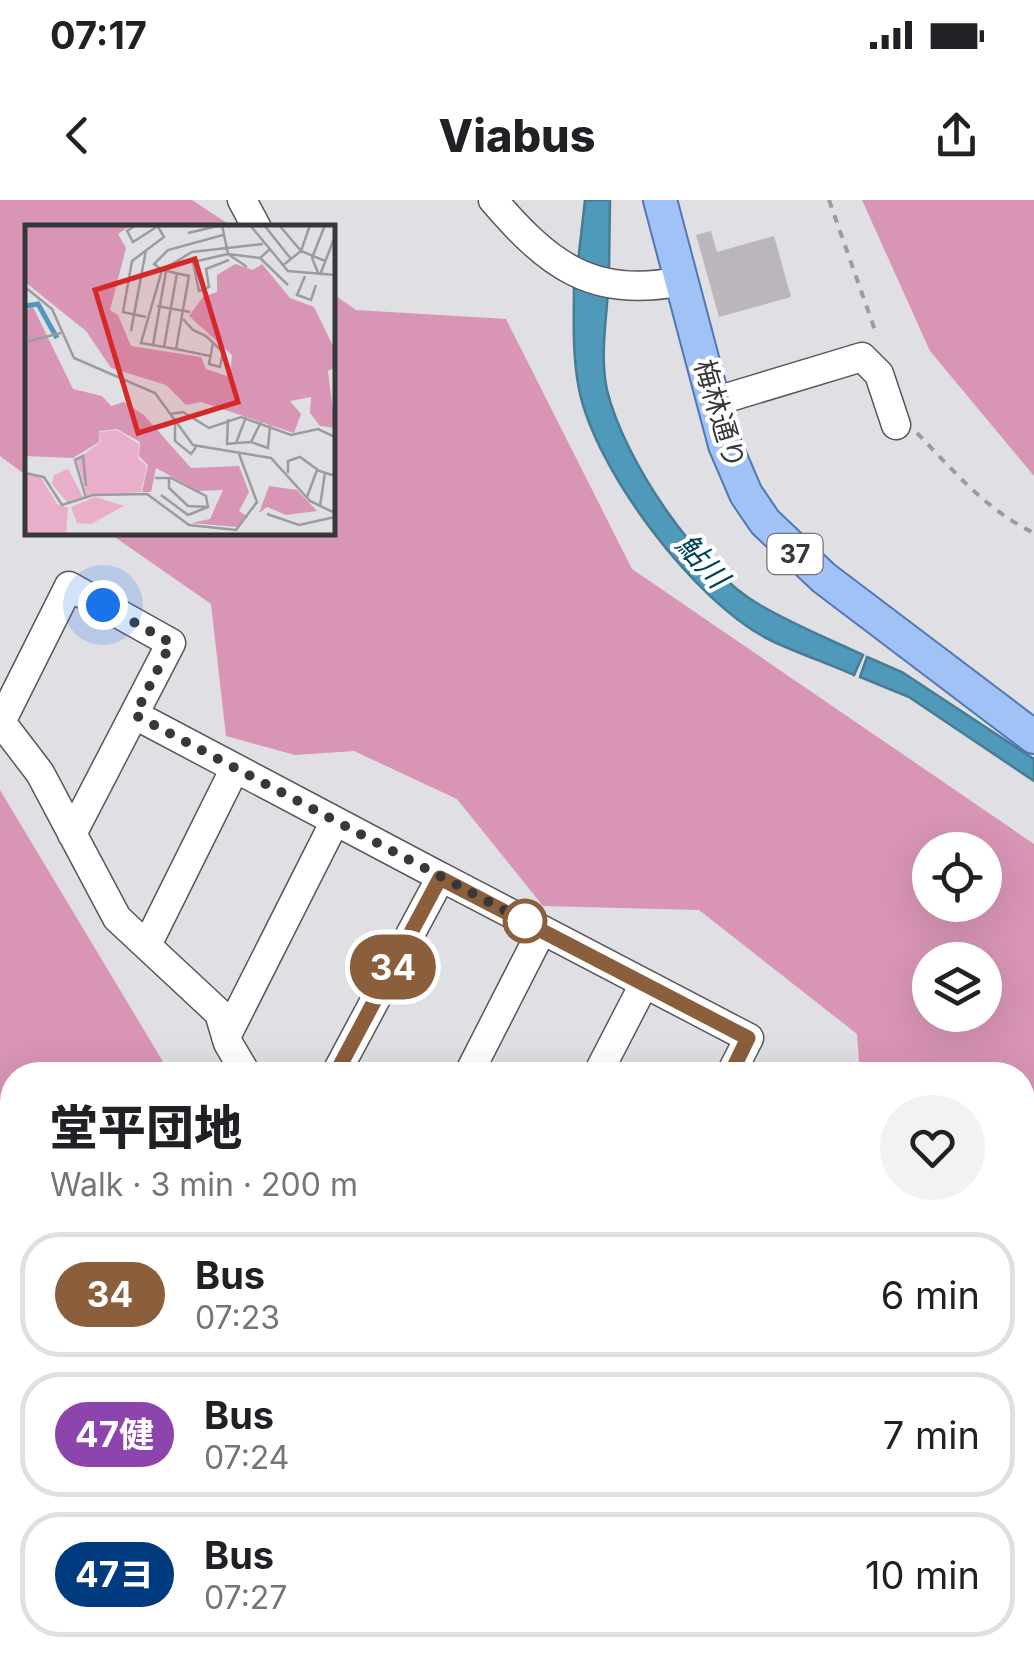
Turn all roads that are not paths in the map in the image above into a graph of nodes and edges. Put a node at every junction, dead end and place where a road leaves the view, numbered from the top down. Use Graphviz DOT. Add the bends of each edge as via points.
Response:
graph roads {
  1 [pos="242,200"];
  2 [pos="492,200"];
  3 [pos="660,200"];
  4 [pos="255,225"];
  5 [pos="681,282"];
  6 [pos="713,402"];
  7 [pos="904,427"];
  8 [pos="135,715"];
  9 [pos="1034,737"];
  10 [pos="235,768"];
  11 [pos="335,822"];
  12 [pos="72,834"];
  13 [pos="440,878"];
  14 [pos="542,930"];
  15 [pos="147,946"];
  16 [pos="644,984"];
  17 [pos="226,1037"];
  18 [pos="240,1062"];
  19 [pos="342,1062"];
  20 [pos="475,1062"];
  21 [pos="604,1062"];
  22 [pos="736,1062"];
  1 -- 4 [label="street"];
  2 -- 5 [label="street" via="532,246 570,271 654,287"];
  3 -- 5 [label="main road, 梅林通り / 37"];
  5 -- 6 [label="main road, 梅林通り / 37"];
  6 -- 7 [label="street" via="862,357 879,374"];
  6 -- 9 [label="main road, 梅林通り / 37" via="746,494 794,554"];
  8 -- 10 [label="street"];
  8 -- 12 [label="street"];
  8 -- 12 [label="street" via="171,643 69,586 1,722 40,773"];
  10 -- 11 [label="street"];
  10 -- 15 [label="street"];
  11 -- 13 [label="street"];
  11 -- 17 [label="street"];
  12 -- 15 [label="street" via="117,918"];
  13 -- 14 [label="street"];
  13 -- 19 [label="street"];
  14 -- 16 [label="street"];
  14 -- 20 [label="street"];
  15 -- 17 [label="street" via="218,1013"];
  16 -- 21 [label="street"];
  16 -- 22 [label="street" via="748,1038"];
  17 -- 18 [label="street"];
}
